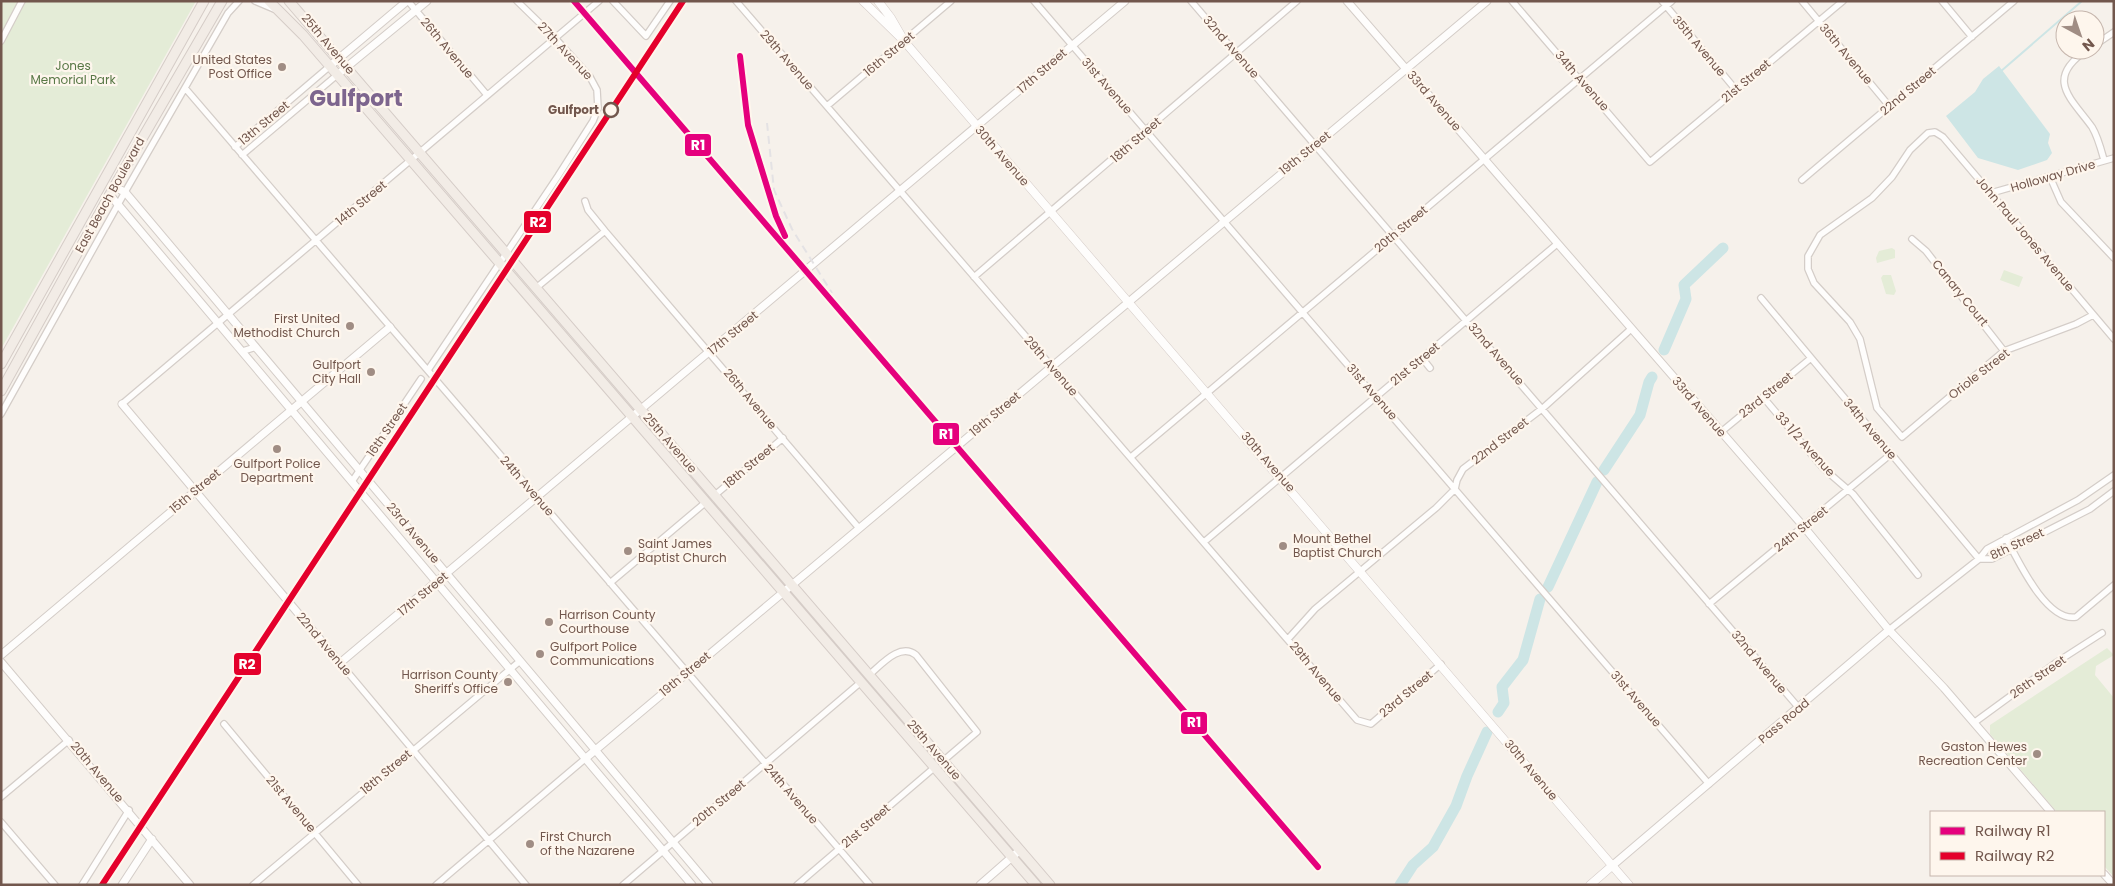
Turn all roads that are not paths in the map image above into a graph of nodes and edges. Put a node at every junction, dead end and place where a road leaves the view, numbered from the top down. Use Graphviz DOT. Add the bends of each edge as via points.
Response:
graph roads {
  1 [pos="22,1"];
  2 [pos="222,1"];
  3 [pos="228,1"];
  4 [pos="240,1"];
  5 [pos="255,1"];
  6 [pos="269,1"];
  7 [pos="290,1"];
  8 [pos="407,1"];
  9 [pos="427,1"];
  10 [pos="517,1"];
  11 [pos="599,1"];
  12 [pos="613,1"];
  13 [pos="670,1"];
  14 [pos="736,1"];
  15 [pos="864,1"];
  16 [pos="878,1"];
  17 [pos="951,1"];
  18 [pos="1034,1"];
  19 [pos="1125,1"];
  20 [pos="1191,1"];
  21 [pos="1298,1"];
  22 [pos="1348,1"];
  23 [pos="1486,1"];
  24 [pos="1512,1"];
  25 [pos="1672,1"];
  26 [pos="1802,1"];
  27 [pos="1843,1"];
  28 [pos="1942,1"];
  29 [pos="2014,1"];
  30 [pos="202,3"];
  31 [pos="1664,4"];
  32 [pos="415,11"];
  33 [pos="281,12"];
  34 [pos="1818,21"];
  35 [pos="1972,37"];
  36 [pos="555,38"];
  37 [pos="1,40"];
  38 [pos="904,41"];
  39 [pos="1072,46"];
  40 [pos="1236,53"];
  41 [pos="340,58"];
  42 [pos="2074,60"];
  43 [pos="330,66"];
  44 [pos="347,66"];
  45 [pos="1406,69"];
  46 [pos="337,74"];
  47 [pos="1581,79"];
  48 [pos="185,88"];
  49 [pos="1736,90"];
  50 [pos="487,95"];
  51 [pos="826,106"];
  52 [pos="1890,107"];
  53 [pos="977,127"];
  54 [pos="148,128"];
  55 [pos="1147,131"];
  56 [pos="1316,145"];
  57 [pos="235,147"];
  58 [pos="420,152"];
  59 [pos="242,155"];
  60 [pos="2114,158"];
  61 [pos="1485,159"];
  62 [pos="410,160"];
  63 [pos="2104,160"];
  64 [pos="1650,162"];
  65 [pos="2050,177"];
  66 [pos="1802,180"];
  67 [pos="112,191"];
  68 [pos="125,192"];
  69 [pos="900,192"];
  70 [pos="1992,194"];
  71 [pos="585,201"];
  72 [pos="118,204"];
  73 [pos="1051,212"];
  74 [pos="1223,222"];
  75 [pos="605,231"];
  76 [pos="1393,236"];
  77 [pos="1912,239"];
  78 [pos="315,241"];
  79 [pos="1557,244"];
  80 [pos="507,253"];
  81 [pos="2114,258"];
  82 [pos="500,264"];
  83 [pos="974,277"];
  84 [pos="536,288"];
  85 [pos="1761,298"];
  86 [pos="1128,302"];
  87 [pos="1302,312"];
  88 [pos="228,314"];
  89 [pos="2092,315"];
  90 [pos="1467,320"];
  91 [pos="218,323"];
  92 [pos="390,327"];
  93 [pos="1631,329"];
  94 [pos="2114,339"];
  95 [pos="256,347"];
  96 [pos="242,351"];
  97 [pos="2004,351"];
  98 [pos="710,352"];
  99 [pos="1422,358"];
  100 [pos="1811,358"];
  101 [pos="1,364"];
  102 [pos="1052,366"];
  103 [pos="1430,368"];
  104 [pos="428,370"];
  105 [pos="421,379"];
  106 [pos="1,391"];
  107 [pos="1207,392"];
  108 [pos="1376,397"];
  109 [pos="1763,397"];
  110 [pos="302,401"];
  111 [pos="122,404"];
  112 [pos="1543,408"];
  113 [pos="293,409"];
  114 [pos="641,410"];
  115 [pos="1,414"];
  116 [pos="633,417"];
  117 [pos="1721,432"];
  118 [pos="1902,437"];
  119 [pos="783,438"];
  120 [pos="1891,454"];
  121 [pos="1131,457"];
  122 [pos="361,470"];
  123 [pos="2114,476"];
  124 [pos="1281,477"];
  125 [pos="352,480"];
  126 [pos="1455,489"];
  127 [pos="1849,490"];
  128 [pos="195,491"];
  129 [pos="2114,491"];
  130 [pos="714,495"];
  131 [pos="537,498"];
  132 [pos="706,502"];
  133 [pos="2057,510"];
  134 [pos="2064,522"];
  135 [pos="858,527"];
  136 [pos="1804,527"];
  137 [pos="2006,538"];
  138 [pos="1204,542"];
  139 [pos="2012,548"];
  140 [pos="1979,559"];
  141 [pos="1360,570"];
  142 [pos="447,574"];
  143 [pos="1918,575"];
  144 [pos="438,582"];
  145 [pos="610,583"];
  146 [pos="791,584"];
  147 [pos="2114,585"];
  148 [pos="783,591"];
  149 [pos="1709,604"];
  150 [pos="1889,630"];
  151 [pos="2102,634"];
  152 [pos="1288,639"];
  153 [pos="1,655"];
  154 [pos="520,661"];
  155 [pos="1,662"];
  156 [pos="340,663"];
  157 [pos="1441,664"];
  158 [pos="510,669"];
  159 [pos="687,673"];
  160 [pos="869,674"];
  161 [pos="861,682"];
  162 [pos="1799,708"];
  163 [pos="1975,722"];
  164 [pos="224,724"];
  165 [pos="1371,724"];
  166 [pos="69,740"];
  167 [pos="413,750"];
  168 [pos="596,750"];
  169 [pos="586,758"];
  170 [pos="943,761"];
  171 [pos="765,764"];
  172 [pos="935,767"];
  173 [pos="1708,784"];
  174 [pos="1,797"];
  175 [pos="129,810"];
  176 [pos="2050,811"];
  177 [pos="1,822"];
  178 [pos="314,832"];
  179 [pos="152,839"];
  180 [pos="488,840"];
  181 [pos="673,842"];
  182 [pos="839,849"];
  183 [pos="664,850"];
  184 [pos="1020,850"];
  185 [pos="1012,857"];
  186 [pos="1613,865"];
  187 [pos="2105,875"];
  188 [pos="55,885"];
  189 [pos="82,885"];
  190 [pos="122,885"];
  191 [pos="190,885"];
  192 [pos="253,885"];
  193 [pos="358,885"];
  194 [pos="436,885"];
  195 [pos="526,885"];
  196 [pos="623,885"];
  197 [pos="692,885"];
  198 [pos="709,885"];
  199 [pos="797,885"];
  200 [pos="870,885"];
  201 [pos="980,885"];
  202 [pos="1036,885"];
  203 [pos="1050,885"];
  204 [pos="1590,885"];
  205 [pos="1629,885"];
  206 [pos="2114,885"];
  1 -- 37 [label="street"];
  2 -- 54 [label="main road, East Beach Boulevard"];
  3 -- 54 [label="main road" via="159,116"];
  4 -- 48 [label="street" via="228,13"];
  5 -- 33 [label="street"];
  6 -- 33 [label="main road, 25th Avenue"];
  7 -- 41 [label="main road, 25th Avenue"];
  8 -- 32 [label="street, 26th Avenue"];
  8 -- 41 [label="street, 13th Street"];
  9 -- 32 [label="street, 13th Street"];
  10 -- 36 [label="street, 27th Avenue"];
  11 -- 36 [label="street, 14th Street"];
  12 -- 13 [label="street" via="646,36"];
  14 -- 51 [label="street, 29th Avenue"];
  15 -- 38 [label="main road, 30th Avenue"];
  16 -- 38 [label="main road, 30th Avenue"];
  17 -- 38 [label="street, 16th Street"];
  18 -- 39 [label="street, 31st Avenue"];
  19 -- 39 [label="street, 17th Street"];
  20 -- 40 [label="street, 32nd Avenue"];
  21 -- 40 [label="street, 18th Street"];
  22 -- 45 [label="street, 33rd Avenue"];
  23 -- 45 [label="street, 19th Street"];
  24 -- 47 [label="street, 34th Avenue"];
  25 -- 31 [label="street, 20th Street"];
  26 -- 34 [label="street, 36th Avenue"];
  27 -- 34 [label="street, 21st Street"];
  28 -- 35 [label="street"];
  29 -- 35 [label="street, 22nd Street"];
  30 -- 101 [label="main road, East Beach Boulevard"];
  31 -- 47 [label="street, 20th Street"];
  31 -- 49 [label="street, 35th Avenue"];
  32 -- 44 [label="street, 13th Street"];
  32 -- 50 [label="street, 26th Avenue"];
  33 -- 43 [label="main road, 25th Avenue"];
  34 -- 49 [label="street, 21st Street"];
  34 -- 52 [label="street, 36th Avenue"];
  35 -- 52 [label="street, 22nd Street"];
  36 -- 50 [label="street, 14th Street"];
  36 -- 80 [label="street, 27th Avenue" via="595,84 598,108 593,122"];
  38 -- 51 [label="street, 16th Street"];
  38 -- 53 [label="main road, 30th Avenue"];
  39 -- 53 [label="street, 17th Street"];
  39 -- 55 [label="street, 31st Avenue"];
  40 -- 55 [label="street, 18th Street"];
  40 -- 56 [label="street, 32nd Avenue"];
  41 -- 43 [label="street, 13th Street"];
  41 -- 44 [label="main road, 25th Avenue"];
  42 -- 63 [label="street" via="2064,83 2071,103 2096,136"];
  43 -- 46 [label="main road, 25th Avenue"];
  43 -- 57 [label="street, 13th Street"];
  44 -- 46 [label="street, 13th Street"];
  44 -- 58 [label="main road, 25th Avenue"];
  45 -- 56 [label="street, 19th Street"];
  45 -- 61 [label="street, 33rd Avenue"];
  46 -- 59 [label="street, 13th Street"];
  46 -- 62 [label="main road, 25th Avenue"];
  47 -- 61 [label="street, 20th Street"];
  47 -- 64 [label="street, 34th Avenue"];
  48 -- 57 [label="street, 24th Avenue"];
  48 -- 68 [label="street"];
  49 -- 64 [label="street, 21st Street"];
  50 -- 58 [label="street, 14th Street"];
  51 -- 69 [label="street, 29th Avenue"];
  52 -- 66 [label="street, 22nd Street"];
  53 -- 69 [label="street, 17th Street"];
  53 -- 73 [label="main road, 30th Avenue"];
  54 -- 67 [label="main road, East Beach Boulevard"];
  55 -- 73 [label="street, 18th Street"];
  55 -- 74 [label="street, 31st Avenue"];
  56 -- 74 [label="street, 19th Street"];
  56 -- 76 [label="street, 32nd Avenue"];
  57 -- 59 [label="street, 24th Avenue"];
  58 -- 62 [label="street, 14th Street"];
  58 -- 80 [label="main road, 25th Avenue"];
  59 -- 78 [label="street, 24th Avenue"];
  60 -- 63 [label="street, Holloway Drive"];
  61 -- 76 [label="street, 20th Street"];
  61 -- 79 [label="street, 33rd Avenue"];
  62 -- 78 [label="street, 14th Street"];
  62 -- 82 [label="main road, 25th Avenue"];
  63 -- 65 [label="street, Holloway Drive"];
  65 -- 70 [label="street, Holloway Drive"];
  65 -- 81 [label="street" via="2060,202"];
  67 -- 68 [label="street, 23rd Avenue"];
  67 -- 72 [label="street, 23rd Avenue"];
  67 -- 106 [label="main road, East Beach Boulevard"];
  68 -- 72 [label="street"];
  68 -- 88 [label="street, 23rd Avenue"];
  69 -- 83 [label="street, 29th Avenue"];
  69 -- 98 [label="street, 17th Street"];
  70 -- 89 [label="street, John Paul Jones Avenue"];
  70 -- 118 [label="street, John Paul Jones Avenue" via="1943,137 1935,132 1928,134 1910,150 1892,177 1872,198 1820,235 1808,256 1808,270 1814,283 1850,322 1860,340 1877,408"];
  71 -- 75 [label="street, 26th Avenue"];
  72 -- 91 [label="street, 23rd Avenue"];
  72 -- 115 [label="street"];
  73 -- 83 [label="street, 18th Street"];
  73 -- 86 [label="main road, 30th Avenue"];
  74 -- 86 [label="street, 19th Street"];
  74 -- 87 [label="street, 31st Avenue"];
  75 -- 84 [label="street"];
  75 -- 98 [label="street, 26th Avenue"];
  76 -- 87 [label="street, 20th Street"];
  76 -- 90 [label="street, 32nd Avenue"];
  77 -- 97 [label="street, Canary Court" via="1926,252"];
  78 -- 88 [label="street, 14th Street"];
  78 -- 92 [label="street, 24th Avenue"];
  79 -- 90 [label="street, 21st Street"];
  79 -- 93 [label="street, 33rd Avenue"];
  80 -- 82 [label="street"];
  80 -- 84 [label="main road, 25th Avenue"];
  82 -- 104 [label="street"];
  82 -- 116 [label="main road, 25th Avenue"];
  83 -- 102 [label="street, 29th Avenue"];
  84 -- 114 [label="main road, 25th Avenue"];
  85 -- 100 [label="street, 34th Avenue"];
  86 -- 102 [label="street, 19th Street"];
  86 -- 107 [label="main road, 30th Avenue"];
  87 -- 107 [label="street, 20th Street"];
  87 -- 108 [label="street, 31st Avenue"];
  88 -- 91 [label="street, 14th Street"];
  88 -- 95 [label="street, 23rd Avenue"];
  89 -- 94 [label="street, John Paul Jones Avenue"];
  89 -- 97 [label="street, Oriole Street"];
  90 -- 99 [label="street, 21st Street"];
  90 -- 112 [label="street, 32nd Avenue"];
  91 -- 96 [label="street, 23rd Avenue"];
  91 -- 111 [label="street, 14th Street"];
  92 -- 104 [label="street, 24th Avenue"];
  92 -- 110 [label="street, 15th Street"];
  93 -- 112 [label="street, 22nd Street"];
  93 -- 117 [label="street, 33rd Avenue"];
  95 -- 96 [label="street"];
  95 -- 110 [label="street, 23rd Avenue"];
  96 -- 113 [label="street, 23rd Avenue"];
  97 -- 118 [label="street, Oriole Street"];
  98 -- 114 [label="street, 17th Street"];
  98 -- 119 [label="street, 26th Avenue"];
  99 -- 103 [label="street"];
  99 -- 108 [label="street, 21st Street"];
  100 -- 109 [label="street, 23rd Street"];
  100 -- 120 [label="street, 34th Avenue"];
  102 -- 121 [label="street, 29th Avenue"];
  102 -- 135 [label="street, 19th Street"];
  104 -- 131 [label="street, 24th Avenue"];
  105 -- 122 [label="street, 16th Street"];
  107 -- 121 [label="street, 20th Street"];
  107 -- 124 [label="main road, 30th Avenue"];
  108 -- 124 [label="street, 21st Street"];
  108 -- 126 [label="street, 31st Avenue"];
  109 -- 117 [label="street, 23rd Street"];
  109 -- 127 [label="street, 33 1/2 Avenue" via="1823,468"];
  110 -- 113 [label="street, 15th Street"];
  110 -- 122 [label="street, 23rd Avenue"];
  111 -- 128 [label="street, 22nd Avenue"];
  112 -- 126 [label="street, 22nd Street" via="1463,469"];
  112 -- 149 [label="street, 32nd Avenue"];
  113 -- 125 [label="street, 23rd Avenue"];
  113 -- 128 [label="street, 15th Street"];
  114 -- 116 [label="street, 17th Street"];
  114 -- 130 [label="main road, 25th Avenue"];
  116 -- 131 [label="street, 17th Street"];
  116 -- 132 [label="main road, 25th Avenue"];
  117 -- 136 [label="street, 33rd Avenue"];
  119 -- 130 [label="street, 18th Street"];
  119 -- 135 [label="street, 26th Avenue"];
  120 -- 127 [label="street, 24th Street"];
  120 -- 140 [label="street, 34th Avenue"];
  121 -- 138 [label="street, 29th Avenue"];
  122 -- 125 [label="street, 16th Street"];
  122 -- 142 [label="street, 23rd Avenue"];
  123 -- 133 [label="street, 8th Street"];
  124 -- 138 [label="street, 21st Street"];
  124 -- 141 [label="main road, 30th Avenue"];
  125 -- 144 [label="street, 23rd Avenue"];
  126 -- 141 [label="street, 22nd Street"];
  126 -- 173 [label="street, 31st Avenue"];
  127 -- 136 [label="street, 24th Street"];
  127 -- 143 [label="street, 33 1/2 Avenue"];
  128 -- 153 [label="street, 15th Street"];
  128 -- 156 [label="street, 22nd Avenue"];
  129 -- 134 [label="street, 8th Street" via="2090,509"];
  130 -- 146 [label="main road, 25th Avenue"];
  131 -- 142 [label="street, 17th Street"];
  131 -- 145 [label="street, 24th Avenue"];
  132 -- 145 [label="street"];
  132 -- 148 [label="main road, 25th Avenue"];
  133 -- 134 [label="street"];
  133 -- 137 [label="street, 8th Street"];
  134 -- 139 [label="street, 8th Street"];
  135 -- 146 [label="street, 19th Street"];
  136 -- 149 [label="street, 24th Street"];
  136 -- 150 [label="street, 33rd Avenue"];
  137 -- 139 [label="street"];
  137 -- 140 [label="street, 8th Street" via="1987,549"];
  138 -- 152 [label="street, 29th Avenue"];
  139 -- 140 [label="street, 8th Street" via="1992,559"];
  139 -- 147 [label="street" via="2025,575 2063,616 2076,617"];
  140 -- 150 [label="street, Pass Road"];
  141 -- 152 [label="street, 22nd Street" via="1315,608"];
  141 -- 157 [label="main road, 30th Avenue"];
  142 -- 144 [label="street, 17th Street"];
  142 -- 154 [label="street, 23rd Avenue"];
  144 -- 156 [label="street, 17th Street"];
  144 -- 158 [label="street, 23rd Avenue"];
  145 -- 159 [label="street, 24th Avenue"];
  146 -- 148 [label="street, 19th Street"];
  146 -- 160 [label="main road, 25th Avenue"];
  148 -- 159 [label="street, 19th Street"];
  148 -- 161 [label="main road, 25th Avenue"];
  149 -- 162 [label="street, 32nd Avenue"];
  150 -- 162 [label="street, Pass Road"];
  150 -- 163 [label="street, 33rd Avenue"];
  151 -- 163 [label="street, 26th Street" via="2057,662"];
  152 -- 165 [label="street, 29th Avenue" via="1357,720"];
  154 -- 158 [label="street, 18th Street"];
  154 -- 168 [label="street, 23rd Avenue"];
  155 -- 166 [label="street, 20th Avenue"];
  156 -- 167 [label="street, 22nd Avenue"];
  157 -- 165 [label="street, 23rd Street"];
  157 -- 186 [label="main road, 30th Avenue"];
  158 -- 167 [label="street, 18th Street"];
  158 -- 169 [label="street, 23rd Avenue"];
  159 -- 168 [label="street, 19th Street"];
  159 -- 171 [label="street, 24th Avenue"];
  160 -- 170 [label="main road, 25th Avenue"];
  160 -- 170 [label="street" via="898,651 916,655 978,732"];
  161 -- 171 [label="street, 20th Street"];
  161 -- 172 [label="main road, 25th Avenue"];
  162 -- 173 [label="street, Pass Road"];
  163 -- 176 [label="street, 33rd Avenue"];
  164 -- 178 [label="street, 21st Avenue"];
  166 -- 174 [label="street"];
  166 -- 175 [label="street, 20th Avenue"];
  167 -- 178 [label="street, 18th Street"];
  167 -- 180 [label="street, 22nd Avenue"];
  168 -- 169 [label="street, 19th Street"];
  168 -- 181 [label="street, 23rd Avenue"];
  169 -- 180 [label="street, 19th Street"];
  169 -- 183 [label="street, 23rd Avenue"];
  170 -- 184 [label="main road, 25th Avenue"];
  171 -- 181 [label="street, 20th Street"];
  171 -- 182 [label="street, 24th Avenue"];
  172 -- 182 [label="street, 21st Street"];
  172 -- 185 [label="main road, 25th Avenue"];
  173 -- 186 [label="street, Pass Road"];
  175 -- 179 [label="street, 20th Avenue"];
  175 -- 189 [label="street"];
  177 -- 188 [label="street"];
  178 -- 192 [label="street, 18th Street"];
  178 -- 193 [label="street, 21st Avenue"];
  179 -- 190 [label="street"];
  179 -- 191 [label="street, 20th Avenue"];
  180 -- 194 [label="street, 19th Street"];
  180 -- 195 [label="street, 22nd Avenue"];
  181 -- 183 [label="street, 20th Street"];
  181 -- 198 [label="street, 23rd Avenue"];
  182 -- 199 [label="street, 21st Street"];
  182 -- 200 [label="street, 24th Avenue"];
  183 -- 196 [label="street, 20th Street"];
  183 -- 197 [label="street, 23rd Avenue"];
  184 -- 185 [label="street"];
  184 -- 203 [label="main road, 25th Avenue"];
  185 -- 201 [label="street"];
  185 -- 202 [label="main road, 25th Avenue"];
  186 -- 204 [label="main road, Pass Road"];
  186 -- 205 [label="main road, 30th Avenue"];
  187 -- 206 [label="street"];
}
